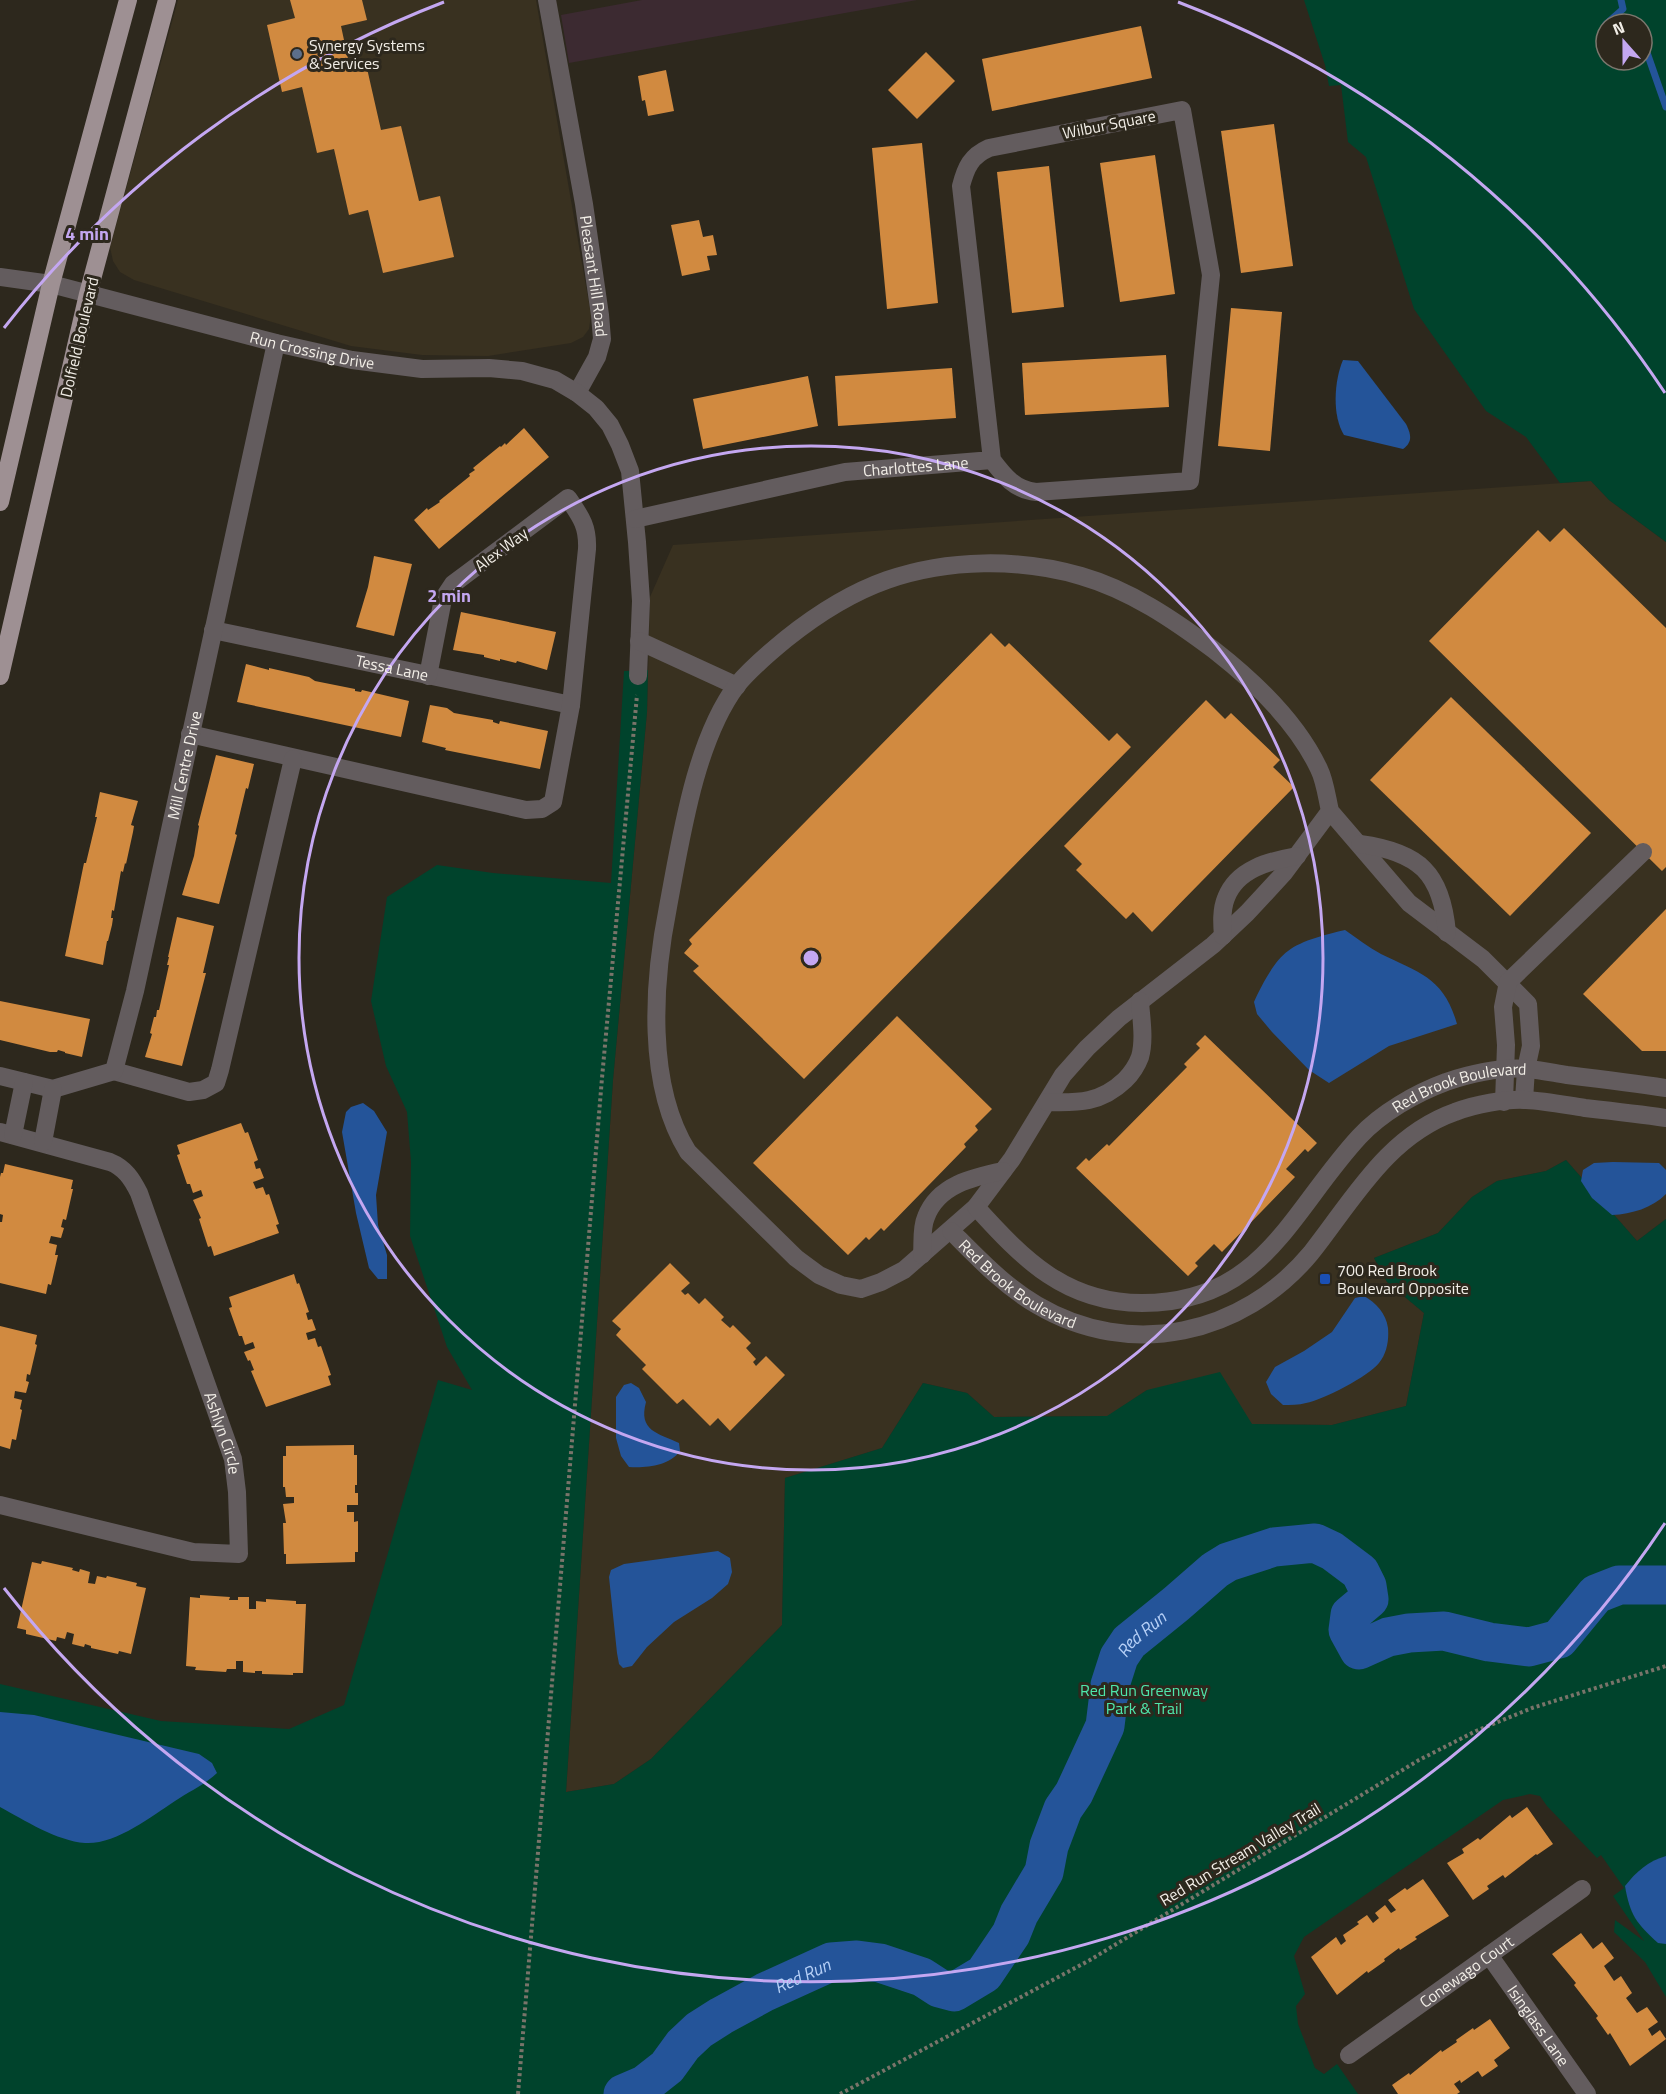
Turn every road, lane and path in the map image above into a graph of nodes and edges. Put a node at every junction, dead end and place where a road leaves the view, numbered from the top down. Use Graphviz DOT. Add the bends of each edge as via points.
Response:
graph roads {
  1 [pos="128,0"];
  2 [pos="167,0"];
  3 [pos="547,0"];
  4 [pos="0,277"];
  5 [pos="51,284"];
  6 [pos="88,294"];
  7 [pos="276,343"];
  8 [pos="577,393"];
  9 [pos="993,460"];
  10 [pos="1190,481"];
  11 [pos="0,502"];
  12 [pos="635,519"];
  13 [pos="213,630"];
  14 [pos="639,641"];
  15 [pos="0,676"];
  16 [pos="428,676"];
  17 [pos="638,676"];
  18 [pos="737,686"];
  19 [pos="571,705"];
  20 [pos="190,734"];
  21 [pos="293,759"];
  22 [pos="1330,811"];
  23 [pos="1360,844"];
  24 [pos="1643,852"];
  25 [pos="1297,856"];
  26 [pos="1447,933"];
  27 [pos="1223,936"];
  28 [pos="1508,982"];
  29 [pos="1140,1001"];
  30 [pos="1505,1069"];
  31 [pos="1526,1069"];
  32 [pos="114,1071"];
  33 [pos="0,1076"];
  34 [pos="24,1082"];
  35 [pos="1666,1088"];
  36 [pos="53,1089"];
  37 [pos="1524,1100"];
  38 [pos="1047,1102"];
  39 [pos="1504,1102"];
  40 [pos="1666,1118"];
  41 [pos="6,1133"];
  42 [pos="42,1142"];
  43 [pos="1003,1171"];
  44 [pos="976,1207"];
  45 [pos="951,1231"];
  46 [pos="922,1255"];
  47 [pos="0,1505"];
  48 [pos="1666,1666"];
  49 [pos="1582,1889"];
  50 [pos="1489,1955"];
  51 [pos="1349,2055"];
  52 [pos="518,2094"];
  53 [pos="840,2094"];
  54 [pos="1587,2094"];
  1 -- 5 [label="main road"];
  2 -- 6 [label="main road, Dolfield Boulevard"];
  3 -- 8 [label="street, Pleasant Hill Road" via="584,204 602,339 597,357"];
  4 -- 5 [label="street, Run Crossing Drive"];
  5 -- 6 [label="street, Run Crossing Drive"];
  5 -- 11 [label="main road"];
  6 -- 7 [label="street, Run Crossing Drive"];
  6 -- 15 [label="main road, Dolfield Boulevard"];
  7 -- 8 [label="street, Run Crossing Drive" via="352,360 423,369 522,370 555,380"];
  7 -- 13 [label="street, Mill Centre Drive"];
  8 -- 12 [label="street" via="596,408 620,445 630,471"];
  9 -- 10 [label="street, Charlottes Lane" via="1013,484 1025,491"];
  9 -- 10 [label="street, Wilbur Square" via="961,186 968,163 989,148 1182,110 1210,275"];
  9 -- 12 [label="street, Charlottes Lane" via="845,472"];
  12 -- 14 [label="street" via="641,601"];
  13 -- 16 [label="street, Tessa Lane"];
  13 -- 20 [label="street, Mill Centre Drive"];
  14 -- 17 [label="street"];
  14 -- 18 [label="street"];
  16 -- 19 [label="street, Tessa Lane"];
  16 -- 19 [label="street, Alex Way" via="443,599 453,584 568,498 588,532"];
  17 -- 52 [label="path"];
  18 -- 22 [label="street" via="806,623 886,580 978,563 1031,566 1080,576 1144,603 1194,634 1251,681 1294,727 1320,771"];
  18 -- 46 [label="street" via="701,757 660,945 658,1058 676,1134 688,1152 796,1258 819,1275 841,1285 861,1288 904,1270"];
  19 -- 21 [label="street" via="553,802 542,809 526,810"];
  20 -- 21 [label="street"];
  20 -- 32 [label="street, Mill Centre Drive"];
  21 -- 32 [label="street" via="216,1083 189,1092"];
  22 -- 23 [label="street"];
  22 -- 25 [label="street"];
  23 -- 26 [label="street" via="1409,903"];
  23 -- 26 [label="street" via="1404,853 1423,868 1438,888"];
  24 -- 28 [label="street"];
  25 -- 27 [label="street"];
  25 -- 27 [label="street" via="1255,867 1238,880 1226,898"];
  26 -- 28 [label="street"];
  27 -- 29 [label="street"];
  28 -- 30 [label="street" via="1503,1007"];
  28 -- 31 [label="street" via="1528,1004 1531,1046"];
  29 -- 38 [label="street" via="1087,1048 1063,1075"];
  29 -- 38 [label="street" via="1140,1057 1130,1075 1112,1092 1096,1099"];
  30 -- 31 [label="street, Red Brook Boulevard"];
  30 -- 39 [label="street"];
  30 -- 44 [label="street, Red Brook Boulevard" via="1446,1082 1385,1115 1360,1137 1267,1252 1218,1288 1190,1298 1125,1303 1072,1288 1029,1263"];
  31 -- 35 [label="street, Red Brook Boulevard"];
  31 -- 37 [label="street"];
  32 -- 36 [label="street"];
  33 -- 34 [label="street"];
  34 -- 36 [label="street"];
  34 -- 41 [label="street, Ashlyn Circle"];
  36 -- 42 [label="street"];
  37 -- 39 [label="street, Red Brook Boulevard"];
  37 -- 40 [label="street, Red Brook Boulevard"];
  38 -- 43 [label="street"];
  39 -- 45 [label="street, Red Brook Boulevard" via="1455,1112 1400,1143 1289,1276 1230,1316 1198,1328 1128,1335 1060,1318 1009,1286"];
  41 -- 42 [label="street, Ashlyn Circle"];
  42 -- 47 [label="street, Ashlyn Circle" via="117,1165 132,1179 139,1193 233,1459 239,1554 193,1552"];
  43 -- 44 [label="street"];
  43 -- 46 [label="street" via="973,1177 940,1196 926,1217"];
  44 -- 45 [label="street, Red Brook Boulevard"];
  45 -- 46 [label="street"];
  48 -- 53 [label="path, Red Run Stream Valley Trail" via="1532,1708 1419,1760 1089,1959"];
  49 -- 50 [label="street, Conewago Court"];
  50 -- 51 [label="street, Conewago Court"];
  50 -- 54 [label="street, Isinglass Lane"];
}
